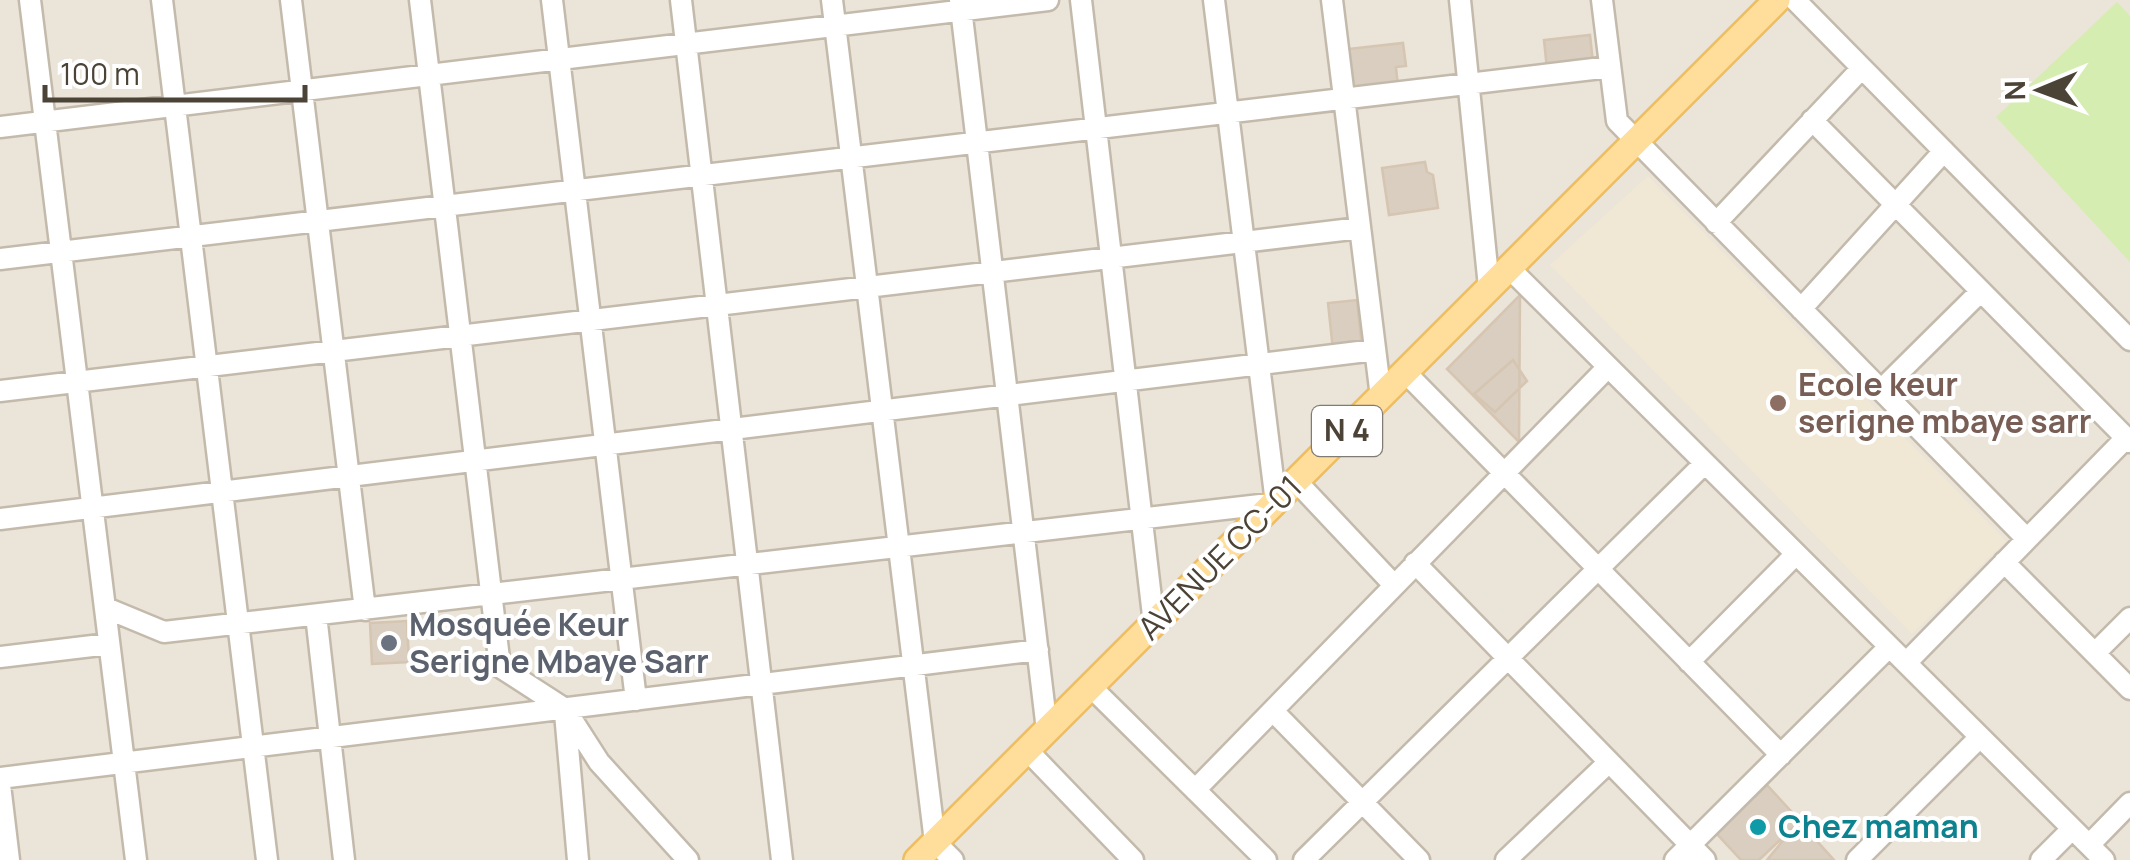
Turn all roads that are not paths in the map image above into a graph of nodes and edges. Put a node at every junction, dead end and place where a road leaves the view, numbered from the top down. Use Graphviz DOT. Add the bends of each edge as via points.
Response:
graph roads {
  1 [pos="30,0"];
  2 [pos="162,0"];
  3 [pos="291,0"];
  4 [pos="420,0"];
  5 [pos="552,0"];
  6 [pos="681,0"];
  7 [pos="832,0"];
  8 [pos="1048,0"];
  9 [pos="1080,0"];
  10 [pos="1214,0"];
  11 [pos="1332,0"];
  12 [pos="1460,0"];
  13 [pos="1602,0"];
  14 [pos="1777,0"];
  15 [pos="1794,0"];
  16 [pos="960,5"];
  17 [pos="835,26"];
  18 [pos="686,44"];
  19 [pos="559,60"];
  20 [pos="1610,67"];
  21 [pos="1862,68"];
  22 [pos="430,75"];
  23 [pos="1469,84"];
  24 [pos="302,90"];
  25 [pos="1344,99"];
  26 [pos="174,106"];
  27 [pos="1228,113"];
  28 [pos="1812,120"];
  29 [pos="45,122"];
  30 [pos="0,127"];
  31 [pos="1096,129"];
  32 [pos="1636,141"];
  33 [pos="977,143"];
  34 [pos="1944,152"];
  35 [pos="851,158"];
  36 [pos="702,176"];
  37 [pos="575,191"];
  38 [pos="1895,204"];
  39 [pos="445,206"];
  40 [pos="318,222"];
  41 [pos="1716,223"];
  42 [pos="1360,228"];
  43 [pos="191,237"];
  44 [pos="1244,242"];
  45 [pos="61,252"];
  46 [pos="1111,257"];
  47 [pos="0,260"];
  48 [pos="1508,268"];
  49 [pos="992,272"];
  50 [pos="867,287"];
  51 [pos="1488,288"];
  52 [pos="1981,291"];
  53 [pos="717,304"];
  54 [pos="1801,308"];
  55 [pos="590,320"];
  56 [pos="460,336"];
  57 [pos="2130,340"];
  58 [pos="334,350"];
  59 [pos="1375,350"];
  60 [pos="1259,364"];
  61 [pos="206,366"];
  62 [pos="1608,367"];
  63 [pos="1406,372"];
  64 [pos="1126,380"];
  65 [pos="77,381"];
  66 [pos="0,390"];
  67 [pos="1881,390"];
  68 [pos="1007,395"];
  69 [pos="1380,397"];
  70 [pos="882,410"];
  71 [pos="732,429"];
  72 [pos="2128,440"];
  73 [pos="605,444"];
  74 [pos="475,460"];
  75 [pos="1705,463"];
  76 [pos="1505,473"];
  77 [pos="349,476"];
  78 [pos="1297,482"];
  79 [pos="222,492"];
  80 [pos="1276,503"];
  81 [pos="92,508"];
  82 [pos="0,519"];
  83 [pos="1142,519"];
  84 [pos="1024,533"];
  85 [pos="2027,539"];
  86 [pos="899,547"];
  87 [pos="1796,554"];
  88 [pos="2004,562"];
  89 [pos="1415,564"];
  90 [pos="748,565"];
  91 [pos="1598,569"];
  92 [pos="621,580"];
  93 [pos="1394,585"];
  94 [pos="491,595"];
  95 [pos="106,608"];
  96 [pos="365,610"];
  97 [pos="316,616"];
  98 [pos="2130,618"];
  99 [pos="238,624"];
  100 [pos="1154,624"];
  101 [pos="109,644"];
  102 [pos="1889,647"];
  103 [pos="1038,650"];
  104 [pos="2095,653"];
  105 [pos="0,657"];
  106 [pos="1508,658"];
  107 [pos="1689,662"];
  108 [pos="1906,663"];
  109 [pos="914,666"];
  110 [pos="762,684"];
  111 [pos="1091,687"];
  112 [pos="2130,689"];
  113 [pos="636,700"];
  114 [pos="565,708"];
  115 [pos="1273,710"];
  116 [pos="1047,730"];
  117 [pos="1980,737"];
  118 [pos="330,738"];
  119 [pos="252,747"];
  120 [pos="1027,750"];
  121 [pos="1780,755"];
  122 [pos="1610,762"];
  123 [pos="124,763"];
  124 [pos="0,782"];
  125 [pos="1195,790"];
  126 [pos="1362,802"];
  127 [pos="2130,803"];
  128 [pos="2072,829"];
  129 [pos="2096,853"];
  130 [pos="935,854"];
  131 [pos="1691,855"];
  132 [pos="9,860"];
  133 [pos="136,860"];
  134 [pos="266,860"];
  135 [pos="344,860"];
  136 [pos="578,860"];
  137 [pos="688,860"];
  138 [pos="782,860"];
  139 [pos="1132,860"];
  140 [pos="1266,860"];
  141 [pos="1304,860"];
  142 [pos="1418,860"];
  143 [pos="1506,860"];
  144 [pos="1857,860"];
  145 [pos="2041,860"];
  1 -- 29 [label="street"];
  2 -- 26 [label="street"];
  3 -- 24 [label="street"];
  4 -- 22 [label="street"];
  5 -- 19 [label="street"];
  6 -- 18 [label="street"];
  7 -- 17 [label="street"];
  8 -- 16 [label="street"];
  9 -- 31 [label="street"];
  10 -- 27 [label="street"];
  11 -- 25 [label="street"];
  12 -- 23 [label="street"];
  13 -- 20 [label="street"];
  14 -- 32 [label="main road, AVENUE CC-01 / N 4"];
  15 -- 21 [label="street"];
  16 -- 17 [label="street"];
  16 -- 33 [label="street"];
  17 -- 18 [label="street"];
  17 -- 35 [label="street"];
  18 -- 19 [label="street"];
  18 -- 36 [label="street"];
  19 -- 22 [label="street"];
  19 -- 37 [label="street"];
  20 -- 23 [label="street"];
  20 -- 32 [label="street" via="1617,121"];
  21 -- 28 [label="street"];
  21 -- 34 [label="street"];
  22 -- 24 [label="street"];
  22 -- 39 [label="street"];
  23 -- 25 [label="street"];
  23 -- 51 [label="street"];
  24 -- 26 [label="street"];
  24 -- 40 [label="street"];
  25 -- 27 [label="street"];
  25 -- 42 [label="street"];
  26 -- 29 [label="street"];
  26 -- 43 [label="street"];
  27 -- 31 [label="street"];
  27 -- 44 [label="street"];
  28 -- 38 [label="street"];
  28 -- 41 [label="street"];
  29 -- 30 [label="street"];
  29 -- 45 [label="street"];
  31 -- 33 [label="street"];
  31 -- 46 [label="street"];
  32 -- 41 [label="street"];
  32 -- 48 [label="main road, AVENUE CC-01 / N 4"];
  33 -- 35 [label="street"];
  33 -- 49 [label="street"];
  34 -- 38 [label="street"];
  34 -- 57 [label="street"];
  35 -- 36 [label="street"];
  35 -- 50 [label="street"];
  36 -- 37 [label="street"];
  36 -- 53 [label="street"];
  37 -- 39 [label="street"];
  37 -- 55 [label="street"];
  38 -- 52 [label="street"];
  38 -- 54 [label="street"];
  39 -- 40 [label="street"];
  39 -- 56 [label="street"];
  40 -- 43 [label="street"];
  40 -- 58 [label="street"];
  41 -- 54 [label="street"];
  42 -- 44 [label="street"];
  42 -- 59 [label="street"];
  43 -- 45 [label="street"];
  43 -- 61 [label="street"];
  44 -- 46 [label="street"];
  44 -- 60 [label="street"];
  45 -- 47 [label="street"];
  45 -- 65 [label="street"];
  46 -- 49 [label="street"];
  46 -- 64 [label="street"];
  48 -- 51 [label="main road, AVENUE CC-01 / N 4"];
  48 -- 62 [label="street"];
  49 -- 50 [label="street"];
  49 -- 68 [label="street"];
  50 -- 53 [label="street"];
  50 -- 70 [label="street"];
  51 -- 63 [label="main road, AVENUE CC-01 / N 4"];
  52 -- 67 [label="street"];
  52 -- 72 [label="street"];
  53 -- 55 [label="street"];
  53 -- 71 [label="street"];
  54 -- 67 [label="street"];
  55 -- 56 [label="street"];
  55 -- 73 [label="street"];
  56 -- 58 [label="street"];
  56 -- 74 [label="street"];
  58 -- 61 [label="street"];
  58 -- 77 [label="street"];
  59 -- 60 [label="street"];
  59 -- 69 [label="street"];
  60 -- 64 [label="street"];
  60 -- 80 [label="street"];
  61 -- 65 [label="street"];
  61 -- 79 [label="street"];
  62 -- 75 [label="street"];
  62 -- 76 [label="street"];
  63 -- 69 [label="main road, AVENUE CC-01 / N 4"];
  63 -- 76 [label="street"];
  64 -- 68 [label="street"];
  64 -- 83 [label="street"];
  65 -- 66 [label="street"];
  65 -- 81 [label="street"];
  67 -- 85 [label="street"];
  68 -- 70 [label="street"];
  68 -- 84 [label="street"];
  69 -- 78 [label="main road, AVENUE CC-01 / N 4"];
  70 -- 71 [label="street"];
  70 -- 86 [label="street"];
  71 -- 73 [label="street"];
  71 -- 90 [label="street"];
  72 -- 85 [label="street"];
  73 -- 74 [label="street"];
  73 -- 92 [label="street"];
  74 -- 77 [label="street"];
  74 -- 94 [label="street"];
  75 -- 87 [label="street"];
  75 -- 91 [label="street"];
  76 -- 89 [label="street"];
  76 -- 91 [label="street"];
  77 -- 79 [label="street"];
  77 -- 96 [label="street"];
  78 -- 80 [label="main road, AVENUE CC-01 / N 4"];
  78 -- 93 [label="street"];
  79 -- 81 [label="street"];
  79 -- 99 [label="street"];
  80 -- 83 [label="street"];
  80 -- 100 [label="main road, AVENUE CC-01 / N 4"];
  81 -- 82 [label="street"];
  81 -- 95 [label="street"];
  83 -- 84 [label="street"];
  83 -- 100 [label="street"];
  84 -- 86 [label="street"];
  84 -- 103 [label="street"];
  85 -- 88 [label="street"];
  86 -- 90 [label="street"];
  86 -- 109 [label="street"];
  87 -- 102 [label="street"];
  87 -- 107 [label="street"];
  88 -- 104 [label="street"];
  88 -- 108 [label="street"];
  89 -- 93 [label="street"];
  89 -- 106 [label="street"];
  90 -- 92 [label="street"];
  90 -- 110 [label="street"];
  91 -- 106 [label="street"];
  91 -- 107 [label="street"];
  92 -- 94 [label="street"];
  92 -- 113 [label="street"];
  93 -- 115 [label="street"];
  94 -- 96 [label="street"];
  94 -- 114 [label="street" via="500,667"];
  95 -- 99 [label="street" via="164,632"];
  95 -- 101 [label="street"];
  96 -- 97 [label="street"];
  97 -- 99 [label="street"];
  97 -- 118 [label="street"];
  98 -- 104 [label="street"];
  99 -- 119 [label="street"];
  100 -- 111 [label="main road, AVENUE CC-01 / N 4"];
  101 -- 105 [label="street"];
  101 -- 123 [label="street"];
  102 -- 108 [label="street"];
  102 -- 121 [label="street"];
  103 -- 109 [label="street"];
  103 -- 116 [label="street"];
  104 -- 112 [label="street"];
  106 -- 122 [label="street"];
  106 -- 126 [label="street"];
  107 -- 121 [label="street"];
  108 -- 117 [label="street"];
  109 -- 110 [label="street"];
  109 -- 130 [label="street"];
  110 -- 113 [label="street"];
  110 -- 138 [label="street"];
  111 -- 116 [label="main road, AVENUE CC-01 / N 4"];
  111 -- 125 [label="street"];
  113 -- 114 [label="street"];
  114 -- 118 [label="street"];
  114 -- 136 [label="street"];
  114 -- 137 [label="street" via="600,762"];
  115 -- 125 [label="street"];
  115 -- 126 [label="street"];
  116 -- 120 [label="main road, AVENUE CC-01 / N 4"];
  117 -- 128 [label="street"];
  117 -- 144 [label="street"];
  118 -- 119 [label="street"];
  118 -- 135 [label="street"];
  119 -- 123 [label="street"];
  119 -- 134 [label="street"];
  120 -- 130 [label="main road, AVENUE CC-01 / N 4"];
  120 -- 139 [label="street"];
  121 -- 131 [label="street"];
  122 -- 131 [label="street"];
  122 -- 143 [label="street"];
  123 -- 124 [label="street"];
  123 -- 133 [label="street"];
  124 -- 132 [label="street"];
  125 -- 140 [label="street"];
  126 -- 141 [label="street"];
  126 -- 142 [label="street"];
  127 -- 129 [label="street"];
  128 -- 129 [label="street"];
  128 -- 145 [label="street"];
}
